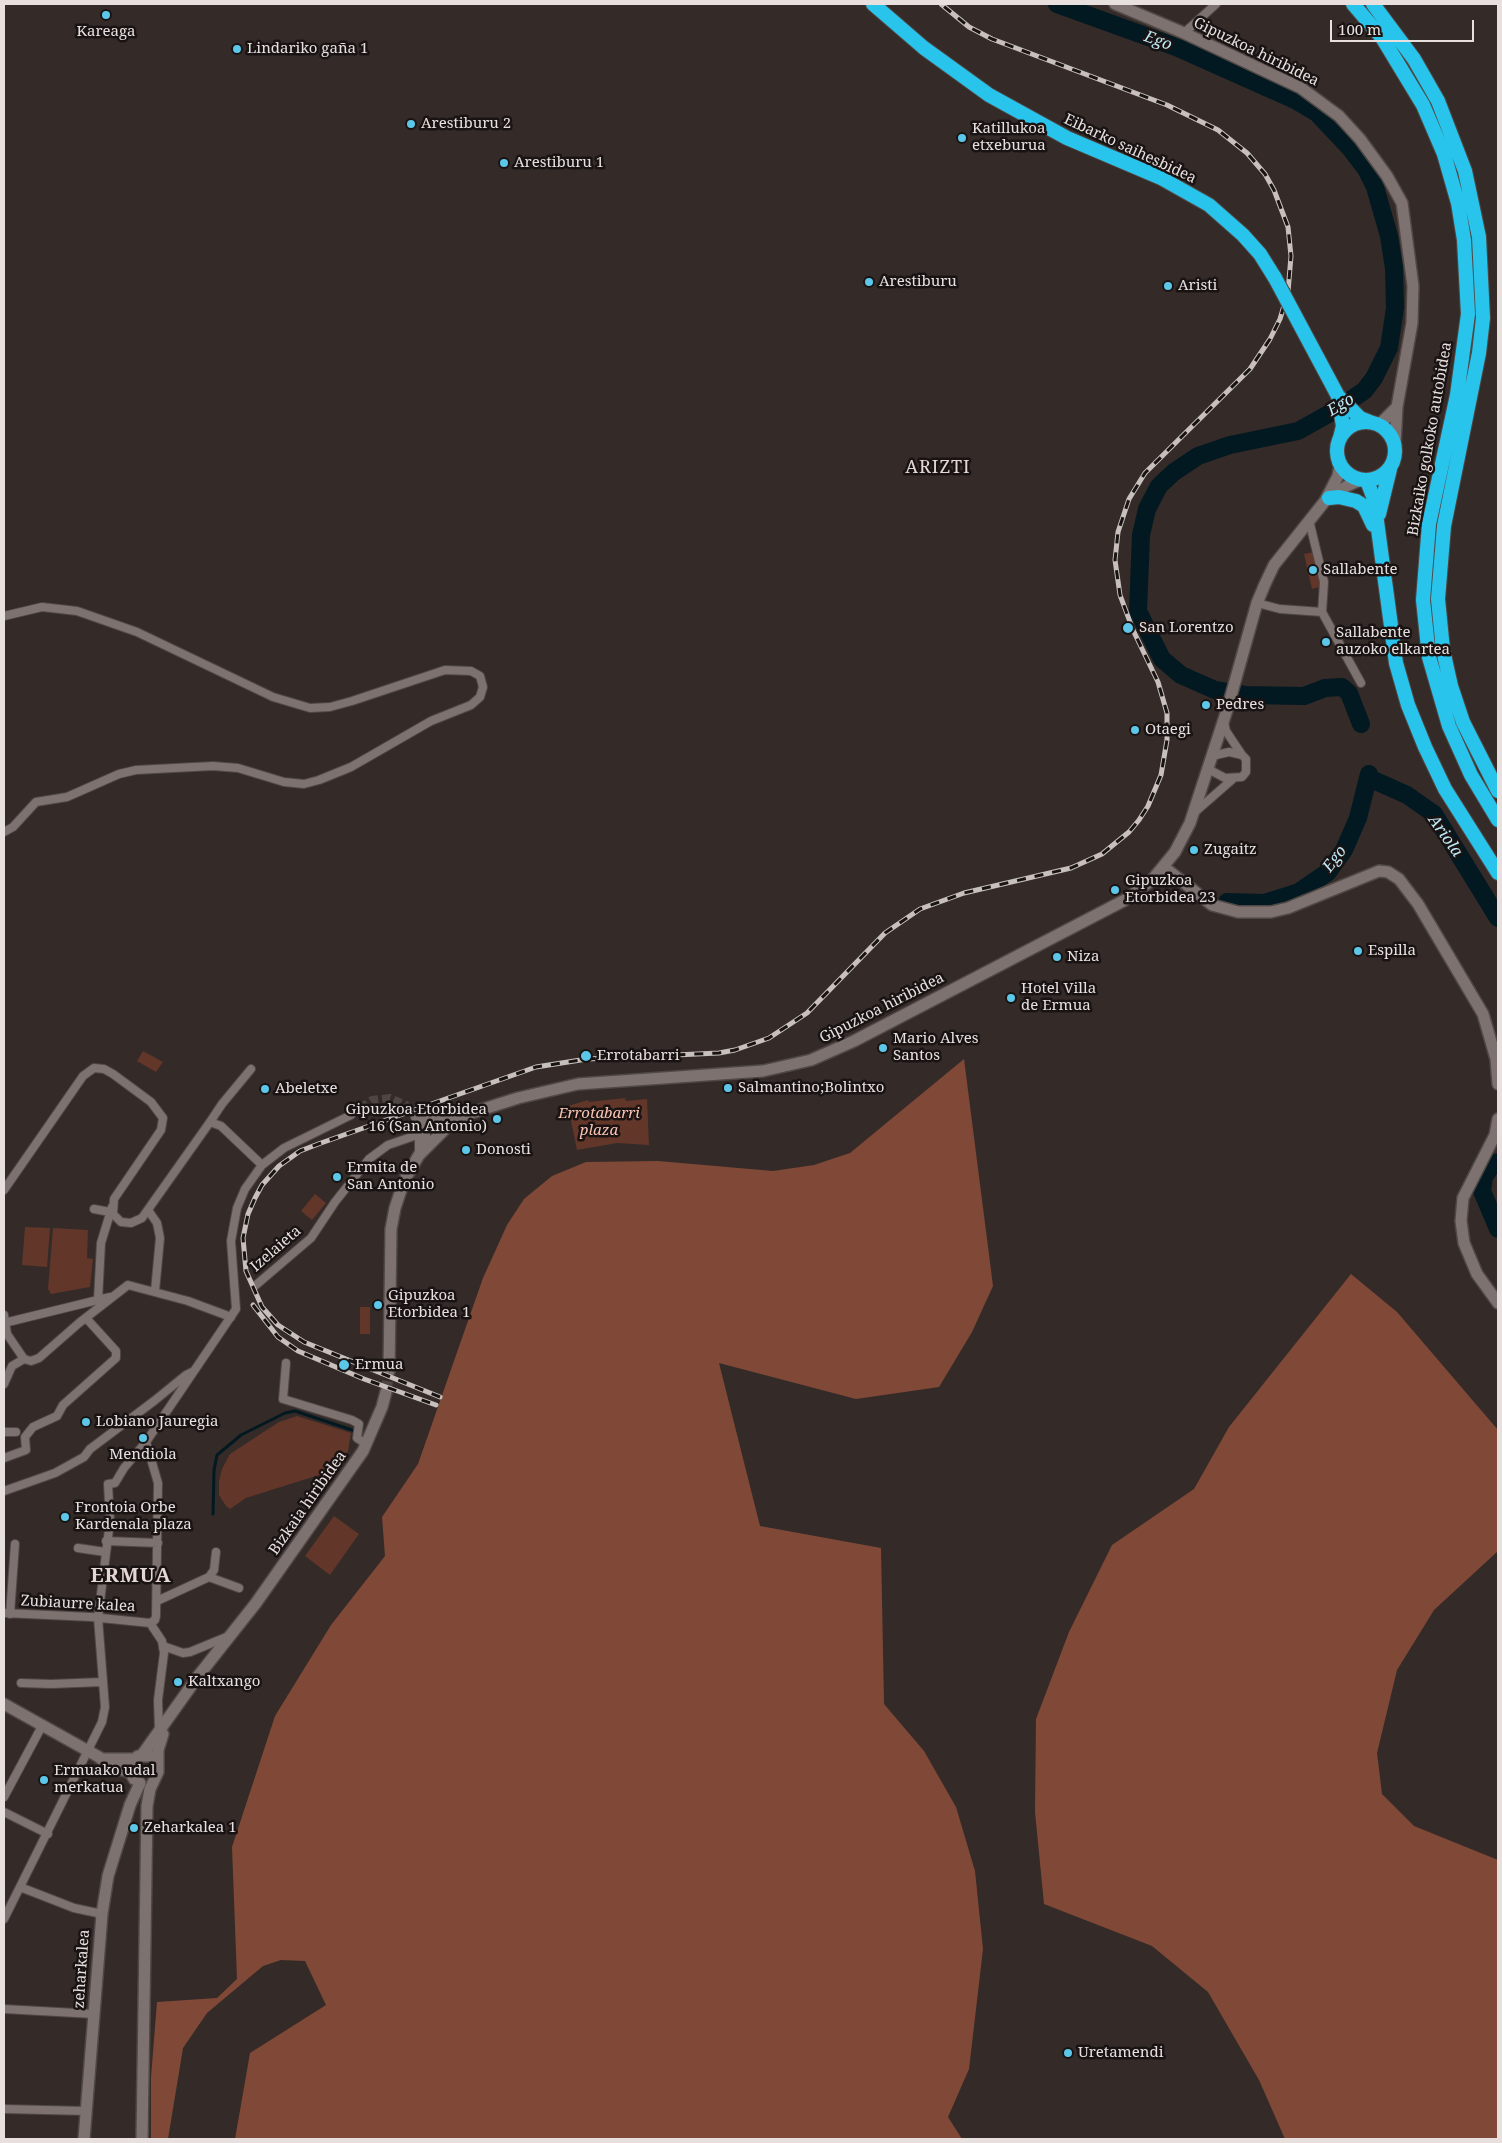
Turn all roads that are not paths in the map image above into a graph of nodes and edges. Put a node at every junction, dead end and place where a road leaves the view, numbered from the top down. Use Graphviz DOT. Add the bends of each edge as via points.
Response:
graph roads {
  1 [pos="873,4"];
  2 [pos="1115,4"];
  3 [pos="1216,4"];
  4 [pos="1353,4"];
  5 [pos="1373,4"];
  6 [pos="1184,33"];
  7 [pos="1397,407"];
  8 [pos="1346,412"];
  9 [pos="1375,423"];
  10 [pos="1340,438"];
  11 [pos="1395,444"];
  12 [pos="1340,465"];
  13 [pos="1390,469"];
  14 [pos="1364,481"];
  15 [pos="1327,499"];
  16 [pos="1309,520"];
  17 [pos="1377,522"];
  18 [pos="1379,549"];
  19 [pos="1257,603"];
  20 [pos="1322,612"];
  21 [pos="4,616"];
  22 [pos="1360,684"];
  23 [pos="1223,721"];
  24 [pos="1242,755"];
  25 [pos="1212,756"];
  26 [pos="1208,769"];
  27 [pos="1234,778"];
  28 [pos="1498,791"];
  29 [pos="1193,814"];
  30 [pos="1498,820"];
  31 [pos="4,832"];
  32 [pos="1164,867"];
  33 [pos="1498,873"];
  34 [pos="251,1069"];
  35 [pos="1498,1084"];
  36 [pos="471,1113"];
  37 [pos="351,1115"];
  38 [pos="418,1118"];
  39 [pos="1498,1119"];
  40 [pos="210,1122"];
  41 [pos="420,1134"];
  42 [pos="419,1155"];
  43 [pos="262,1165"];
  44 [pos="4,1190"];
  45 [pos="94,1209"];
  46 [pos="111,1209"];
  47 [pos="148,1210"];
  48 [pos="256,1285"];
  49 [pos="155,1291"];
  50 [pos="95,1303"];
  51 [pos="1498,1303"];
  52 [pos="4,1316"];
  53 [pos="86,1318"];
  54 [pos="230,1318"];
  55 [pos="4,1323"];
  56 [pos="24,1359"];
  57 [pos="286,1363"];
  58 [pos="389,1370"];
  59 [pos="192,1372"];
  60 [pos="4,1384"];
  61 [pos="386,1392"];
  62 [pos="4,1432"];
  63 [pos="16,1432"];
  64 [pos="146,1442"];
  65 [pos="366,1444"];
  66 [pos="4,1458"];
  67 [pos="4,1491"];
  68 [pos="106,1541"];
  69 [pos="158,1543"];
  70 [pos="15,1544"];
  71 [pos="78,1548"];
  72 [pos="105,1552"];
  73 [pos="216,1552"];
  74 [pos="209,1577"];
  75 [pos="239,1588"];
  76 [pos="157,1601"];
  77 [pos="7,1614"];
  78 [pos="98,1618"];
  79 [pos="150,1622"];
  80 [pos="233,1634"];
  81 [pos="163,1646"];
  82 [pos="22,1682"];
  83 [pos="102,1682"];
  84 [pos="4,1704"];
  85 [pos="168,1720"];
  86 [pos="42,1726"];
  87 [pos="159,1733"];
  88 [pos="87,1750"];
  89 [pos="138,1757"];
  90 [pos="102,1759"];
  91 [pos="157,1764"];
  92 [pos="136,1779"];
  93 [pos="153,1780"];
  94 [pos="4,1797"];
  95 [pos="147,1804"];
  96 [pos="7,1814"];
  97 [pos="48,1834"];
  98 [pos="20,1887"];
  99 [pos="102,1914"];
  100 [pos="4,1919"];
  101 [pos="4,2009"];
  102 [pos="94,2014"];
  103 [pos="4,2109"];
  104 [pos="86,2111"];
  105 [pos="84,2139"];
  106 [pos="142,2139"];
  1 -- 8 [label="highway, Eibarko saihesbidea, bridge" via="924,48 989,95 1067,138 1161,178 1209,205 1260,254"];
  2 -- 6 [label="street, Gipuzkoa hiribidea"];
  3 -- 6 [label="street"];
  4 -- 30 [label="highway, Bizkaiko golkoko autobidea" via="1383,40 1423,105 1444,154 1458,202 1464,240 1468,314 1464,352 1430,524 1423,600 1429,658 1449,726 1471,775"];
  5 -- 28 [label="highway, Bizkaiko golkoko autobidea" via="1414,59 1438,101 1465,171 1479,237 1483,318 1479,353 1444,526 1439,582 1443,650 1450,686 1463,722"];
  6 -- 7 [label="street, Gipuzkoa hiribidea" via="1301,88 1321,101 1360,139 1388,176 1402,203 1413,286 1412,322"];
  7 -- 9 [label="street"];
  7 -- 11 [label="street, Gipuzkoa hiribidea"];
  8 -- 9 [label="highway, Eibarko saihesbidea"];
  8 -- 10 [label="highway"];
  9 -- 10 [label="highway" via="1353,425"];
  9 -- 11 [label="highway" via="1386,430"];
  10 -- 12 [label="highway" via="1337,456"];
  11 -- 13 [label="highway" via="1396,453"];
  12 -- 14 [label="highway"];
  12 -- 15 [label="street"];
  13 -- 14 [label="highway" via="1384,475"];
  13 -- 17 [label="highway"];
  14 -- 15 [label="street" via="1347,486"];
  14 -- 17 [label="highway" via="1374,499"];
  15 -- 16 [label="street, Gipuzkoa hiribidea"];
  15 -- 18 [label="highway" via="1348,498 1364,506"];
  16 -- 19 [label="street, Gipuzkoa hiribidea" via="1274,565"];
  16 -- 20 [label="street" via="1324,582"];
  17 -- 18 [label="highway"];
  18 -- 33 [label="highway" via="1396,663 1408,705 1445,789"];
  19 -- 20 [label="street" via="1280,609"];
  19 -- 23 [label="street, Gipuzkoa hiribidea"];
  20 -- 22 [label="street"];
  21 -- 31 [label="street" via="42,607 77,611 137,632 273,697 310,708 352,701 445,670 471,671 480,676 483,687 480,697 471,704 431,721 351,767 319,780 304,784 284,782 238,768 213,766 136,770 67,797 36,802 13,827"];
  23 -- 24 [label="street" via="1226,732"];
  23 -- 25 [label="street, Gipuzkoa hiribidea"];
  24 -- 25 [label="street" via="1229,752"];
  24 -- 27 [label="street" via="1246,759 1246,772"];
  25 -- 26 [label="street, Gipuzkoa hiribidea"];
  26 -- 27 [label="street" via="1225,778"];
  26 -- 29 [label="street, Gipuzkoa hiribidea"];
  27 -- 29 [label="street"];
  29 -- 32 [label="street, Gipuzkoa hiribidea"];
  32 -- 35 [label="street" via="1212,905 1238,912 1271,912 1288,908 1380,871 1399,879 1418,904 1483,1014 1496,1059"];
  32 -- 36 [label="street, Gipuzkoa hiribidea" via="1125,900 854,1041 811,1060 763,1071 578,1084 538,1092"];
  34 -- 40 [label="street"];
  36 -- 38 [label="street" via="445,1119"];
  36 -- 42 [label="street, Gipuzkoa hiribidea" via="453,1121"];
  37 -- 43 [label="street" via="294,1142"];
  38 -- 41 [label="street"];
  38 -- 42 [label="street" via="426,1126 426,1142"];
  39 -- 51 [label="street" via="1495,1136 1463,1198 1461,1221 1464,1243 1477,1274"];
  40 -- 43 [label="street" via="221,1126"];
  40 -- 47 [label="street"];
  41 -- 42 [label="street"];
  41 -- 48 [label="street, Izelaieta" via="388,1145 369,1159 311,1238"];
  42 -- 58 [label="street, Gipuzkoa hiribidea" via="404,1181 391,1229"];
  43 -- 54 [label="street" via="245,1189 233,1225 231,1251 236,1309"];
  44 -- 46 [label="street" via="83,1076 98,1068 113,1074 151,1102 163,1118 160,1130 118,1191"];
  45 -- 46 [label="street"];
  46 -- 47 [label="street" via="115,1218 128,1223 139,1220"];
  46 -- 50 [label="street" via="101,1243"];
  47 -- 49 [label="street" via="157,1223 160,1238"];
  49 -- 50 [label="street" via="128,1285"];
  49 -- 54 [label="street"];
  50 -- 53 [label="street"];
  50 -- 55 [label="street"];
  52 -- 55 [label="street"];
  53 -- 56 [label="street" via="39,1358"];
  53 -- 66 [label="street" via="117,1356 63,1405 57,1416 33,1427 25,1437 26,1450"];
  54 -- 59 [label="street"];
  55 -- 56 [label="street" via="7,1334"];
  56 -- 60 [label="street" via="12,1366"];
  57 -- 65 [label="street" via="283,1399 352,1420 359,1424 357,1438"];
  59 -- 64 [label="street"];
  59 -- 67 [label="street" via="90,1449 84,1457 66,1468"];
  61 -- 65 [label="street, Bizkaia hiribidea"];
  62 -- 63 [label="street"];
  64 -- 68 [label="street" via="115,1483 108,1484 110,1522"];
  64 -- 69 [label="street" via="158,1484"];
  65 -- 80 [label="street, Bizkaia hiribidea"];
  68 -- 69 [label="street"];
  68 -- 72 [label="street"];
  69 -- 76 [label="street"];
  70 -- 77 [label="street"];
  71 -- 72 [label="street"];
  72 -- 78 [label="street"];
  73 -- 74 [label="street" via="214,1570"];
  74 -- 75 [label="street"];
  74 -- 76 [label="street"];
  76 -- 79 [label="street" via="155,1620"];
  77 -- 78 [label="street, Zubiaurre kalea"];
  78 -- 79 [label="street, Zubiaurre kalea"];
  78 -- 83 [label="street"];
  79 -- 81 [label="street"];
  80 -- 81 [label="street" via="190,1652"];
  80 -- 85 [label="street, Bizkaia hiribidea"];
  81 -- 87 [label="street" via="158,1700"];
  82 -- 83 [label="street"];
  83 -- 88 [label="street" via="105,1707 102,1722"];
  84 -- 86 [label="street"];
  85 -- 87 [label="street, Bizkaia hiribidea"];
  85 -- 91 [label="street"];
  86 -- 88 [label="street"];
  86 -- 94 [label="street"];
  87 -- 89 [label="street, Bizkaia hiribidea"];
  88 -- 90 [label="street"];
  88 -- 97 [label="street"];
  89 -- 90 [label="street"];
  89 -- 91 [label="street" via="151,1757"];
  89 -- 92 [label="street, zeharkalea"];
  90 -- 92 [label="street"];
  91 -- 93 [label="street" via="158,1772"];
  92 -- 93 [label="street"];
  92 -- 95 [label="street"];
  92 -- 99 [label="street, zeharkalea" via="108,1876"];
  93 -- 95 [label="street"];
  95 -- 106 [label="street"];
  96 -- 97 [label="street"];
  97 -- 98 [label="street"];
  98 -- 99 [label="street" via="74,1908"];
  98 -- 100 [label="street"];
  99 -- 102 [label="street, zeharkalea"];
  101 -- 102 [label="street"];
  102 -- 104 [label="street, zeharkalea"];
  103 -- 104 [label="street"];
  104 -- 105 [label="street, zeharkalea"];
}
